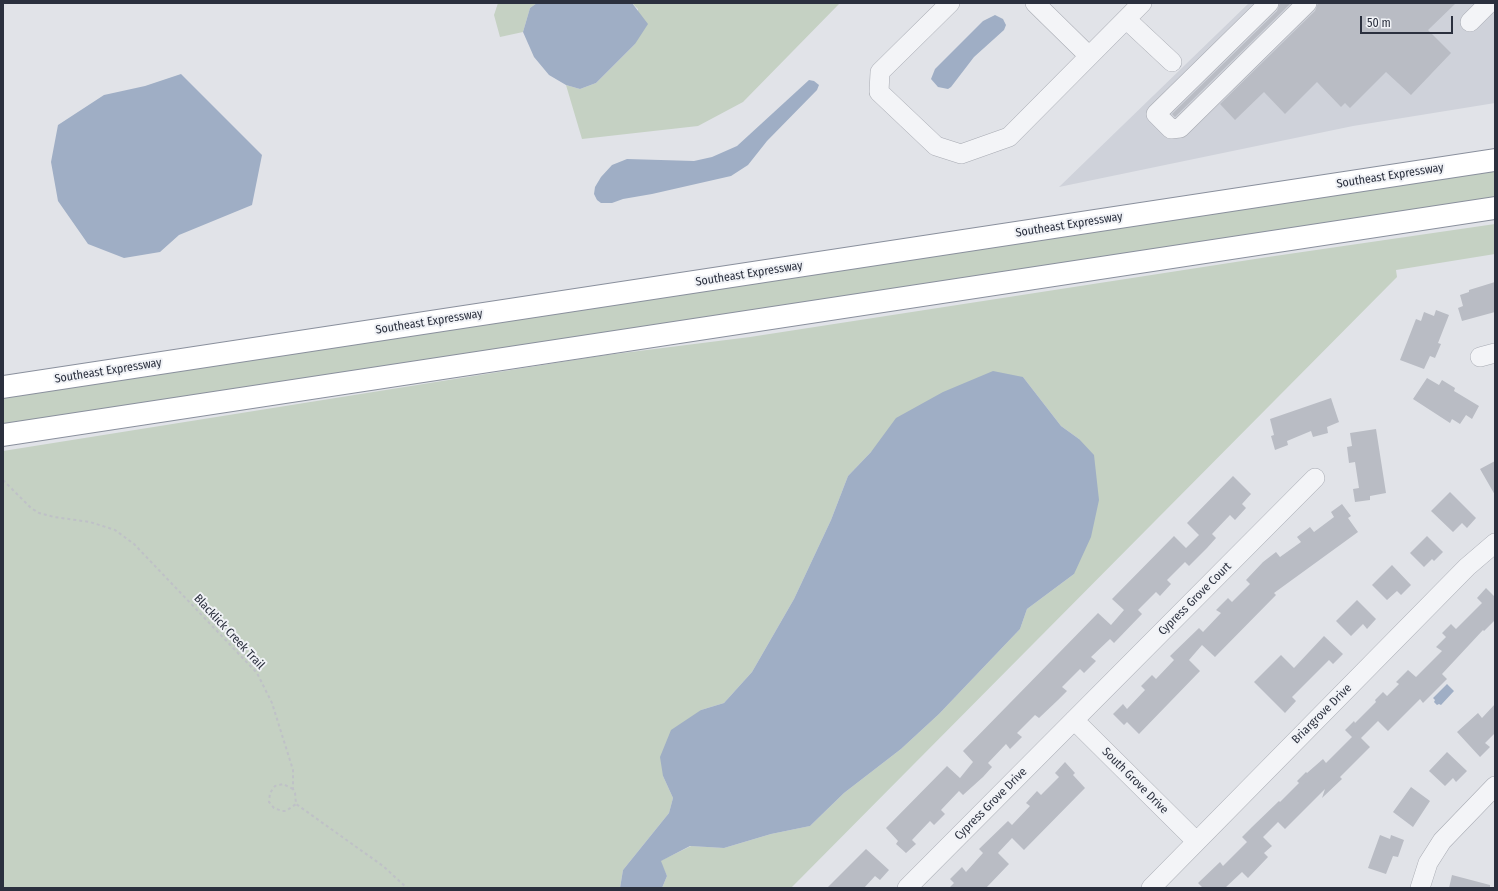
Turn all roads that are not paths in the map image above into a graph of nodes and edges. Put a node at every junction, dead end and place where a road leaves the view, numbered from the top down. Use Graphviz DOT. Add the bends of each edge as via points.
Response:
graph roads {
  1 [pos="950,3"];
  2 [pos="1035,3"];
  3 [pos="1142,3"];
  4 [pos="1269,3"];
  5 [pos="1307,3"];
  6 [pos="1489,3"];
  7 [pos="1126,19"];
  8 [pos="1470,22"];
  9 [pos="1089,56"];
  10 [pos="1172,62"];
  11 [pos="1495,160"];
  12 [pos="1495,208"];
  13 [pos="3,387"];
  14 [pos="3,435"];
  15 [pos="1315,478"];
  16 [pos="1495,543"];
  17 [pos="1074,720"];
  18 [pos="1495,786"];
  19 [pos="1196,841"];
  20 [pos="907,888"];
  21 [pos="1151,888"];
  22 [pos="1420,888"];
  1 -- 9 [label="street" via="880,72 879,92 936,146 961,154 1009,137"];
  2 -- 9 [label="street"];
  3 -- 7 [label="street"];
  4 -- 5 [label="street" via="1156,114 1171,129 1180,128"];
  6 -- 8 [label="street"];
  7 -- 9 [label="street"];
  7 -- 10 [label="street"];
  11 -- 13 [label="highway, Southeast Expressway"];
  12 -- 14 [label="highway"];
  15 -- 17 [label="street, Cypress Grove Court"];
  16 -- 19 [label="street, Briargrove Drive" via="1467,567"];
  17 -- 19 [label="street, South Grove Drive"];
  17 -- 20 [label="street, Cypress Grove Drive"];
  18 -- 22 [label="street" via="1442,841 1428,863"];
  19 -- 21 [label="street, Briargrove Drive"];
}
